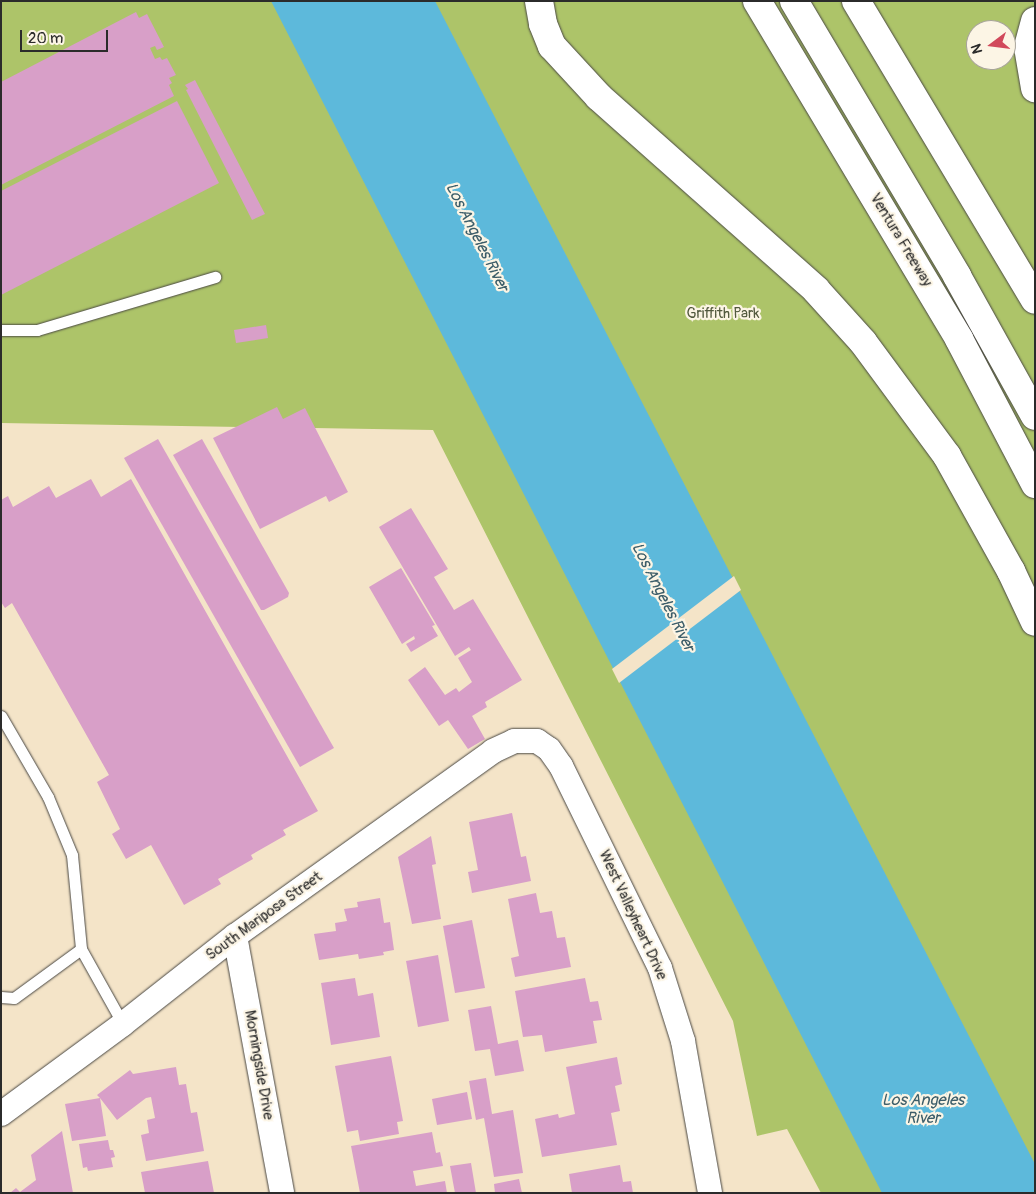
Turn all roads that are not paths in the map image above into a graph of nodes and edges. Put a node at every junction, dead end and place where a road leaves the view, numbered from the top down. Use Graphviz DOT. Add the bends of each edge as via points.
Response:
graph roads {
  1 [pos="538,1"];
  2 [pos="757,1"];
  3 [pos="794,1"];
  4 [pos="856,1"];
  5 [pos="1035,21"];
  6 [pos="1035,88"];
  7 [pos="215,277"];
  8 [pos="1035,300"];
  9 [pos="1,330"];
  10 [pos="1035,416"];
  11 [pos="1035,484"];
  12 [pos="1035,622"];
  13 [pos="1,716"];
  14 [pos="537,742"];
  15 [pos="235,936"];
  16 [pos="81,949"];
  17 [pos="1,997"];
  18 [pos="123,1024"];
  19 [pos="1,1114"];
  20 [pos="282,1193"];
  21 [pos="710,1193"];
  1 -- 12 [label="highway" via="552,46 598,97 816,290 873,355 947,456 1011,571"];
  2 -- 11 [label="highway, Ventura Freeway" via="959,339"];
  3 -- 10 [label="highway" via="957,276"];
  4 -- 8 [label="highway"];
  5 -- 6 [label="highway" via="1028,47"];
  7 -- 9 [label="lane" via="37,330"];
  13 -- 16 [label="lane" via="48,797 72,855"];
  14 -- 15 [label="street, South Mariposa Street" via="514,741 493,751"];
  14 -- 21 [label="street, West Valleyheart Drive" via="549,749 561,766 660,968 683,1041"];
  15 -- 18 [label="street, South Mariposa Street"];
  15 -- 20 [label="street, Morningside Drive"];
  16 -- 17 [label="lane" via="14,998"];
  16 -- 18 [label="lane"];
  18 -- 19 [label="street, South Mariposa Street"];
}
